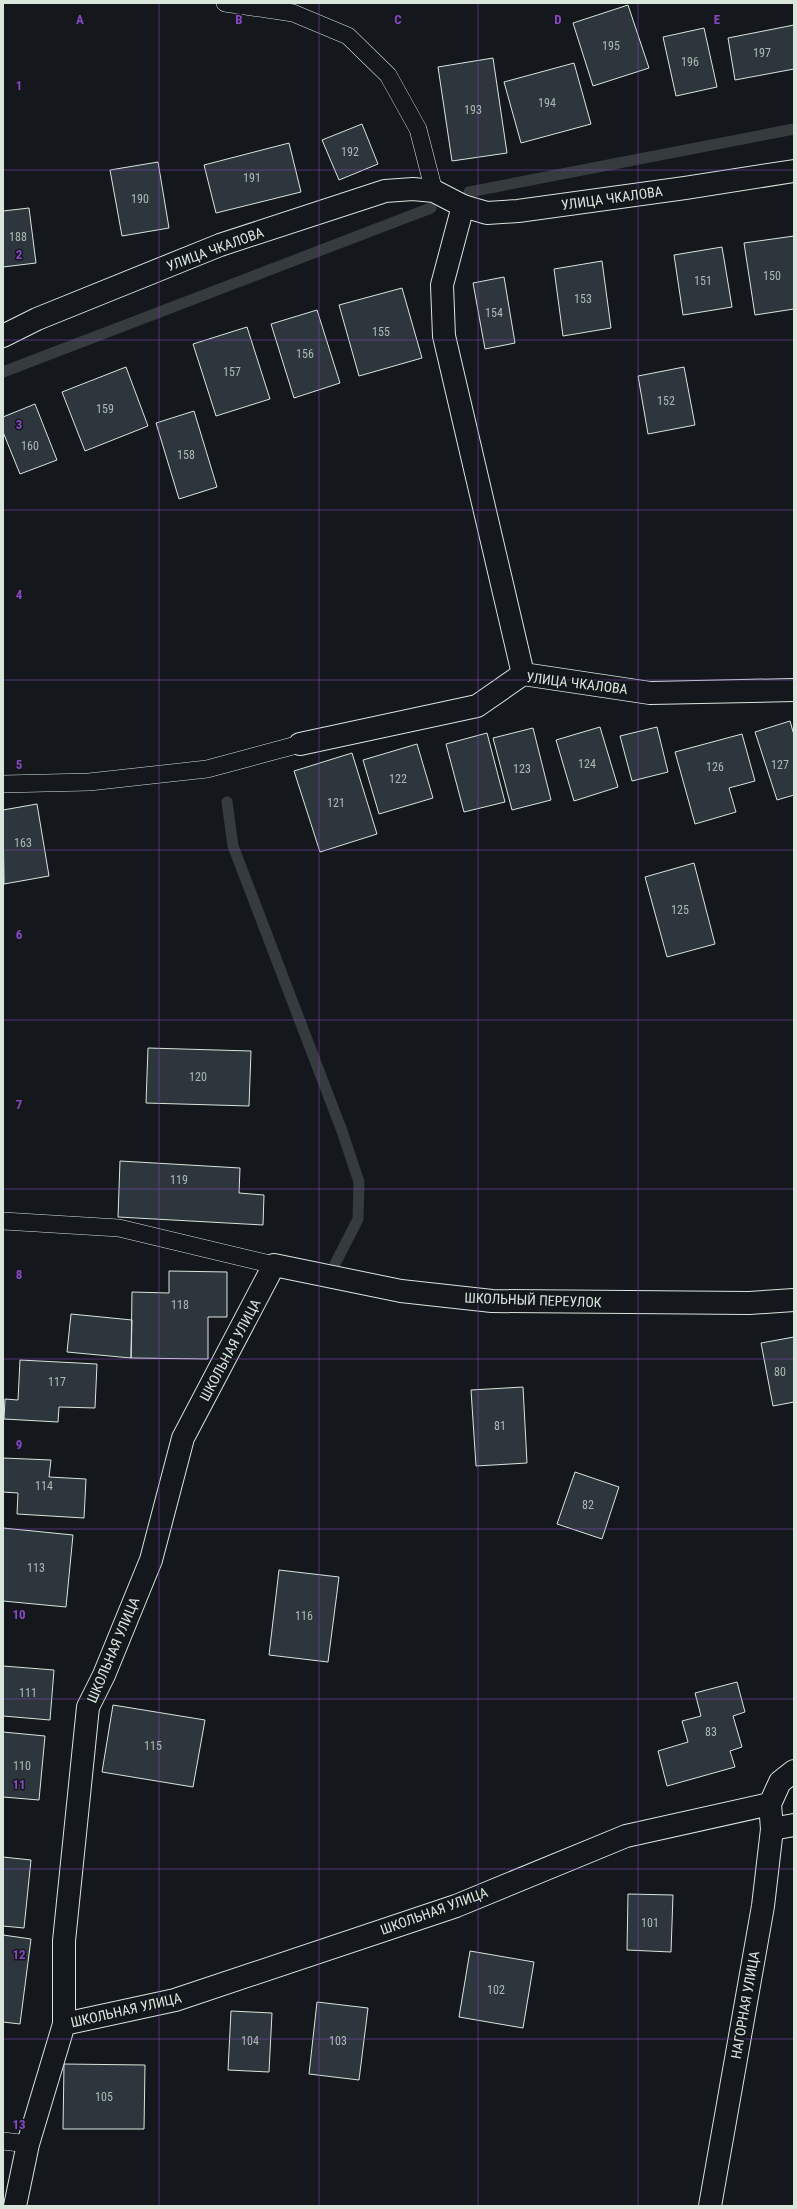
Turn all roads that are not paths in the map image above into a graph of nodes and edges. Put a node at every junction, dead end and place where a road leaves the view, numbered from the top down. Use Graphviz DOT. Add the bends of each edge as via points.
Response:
graph roads {
  1 [pos="225,3"];
  2 [pos="794,171"];
  3 [pos="434,191"];
  4 [pos="463,206"];
  5 [pos="3,336"];
  6 [pos="523,674"];
  7 [pos="794,690"];
  8 [pos="300,744"];
  9 [pos="3,784"];
  10 [pos="3,1221"];
  11 [pos="274,1265"];
  12 [pos="794,1300"];
  13 [pos="794,1771"];
  14 [pos="770,1804"];
  15 [pos="794,1825"];
  16 [pos="772,1829"];
  17 [pos="64,2024"];
  18 [pos="3,2142"];
  19 [pos="28,2144"];
  20 [pos="15,2206"];
  21 [pos="710,2206"];
  1 -- 3 [label="lane" via="293,13 348,36 388,75 418,129"];
  2 -- 4 [label="street, УЛИЦА ЧКАЛОВА" via="518,211 487,213"];
  3 -- 4 [label="street, УЛИЦА ЧКАЛОВА"];
  3 -- 5 [label="street, УЛИЦА ЧКАЛОВА" via="385,191 220,245 37,319"];
  4 -- 6 [label="street" via="442,285 444,336"];
  6 -- 7 [label="street, УЛИЦА ЧКАЛОВА" via="650,693"];
  6 -- 8 [label="street, УЛИЦА ЧКАЛОВА" via="477,706"];
  8 -- 9 [label="lane" via="207,769 89,782"];
  10 -- 11 [label="lane" via="119,1228"];
  11 -- 12 [label="street, ШКОЛЬНЫЙ ПЕРЕУЛОК" via="402,1291 492,1301 749,1303"];
  11 -- 17 [label="street, ШКОЛЬНАЯ УЛИЦА" via="183,1438 151,1560 104,1675 88,1707 64,1942"];
  13 -- 14 [label="street" via="780,1782"];
  14 -- 16 [label="street, НАГОРНАЯ УЛИЦА"];
  14 -- 17 [label="street, ШКОЛЬНАЯ УЛИЦА" via="626,1836 456,1906 175,2000"];
  15 -- 16 [label="street"];
  16 -- 21 [label="street, НАГОРНАЯ УЛИЦА" via="763,1906"];
  17 -- 19 [label="street"];
  18 -- 19 [label="lane"];
  19 -- 20 [label="street"];
}
